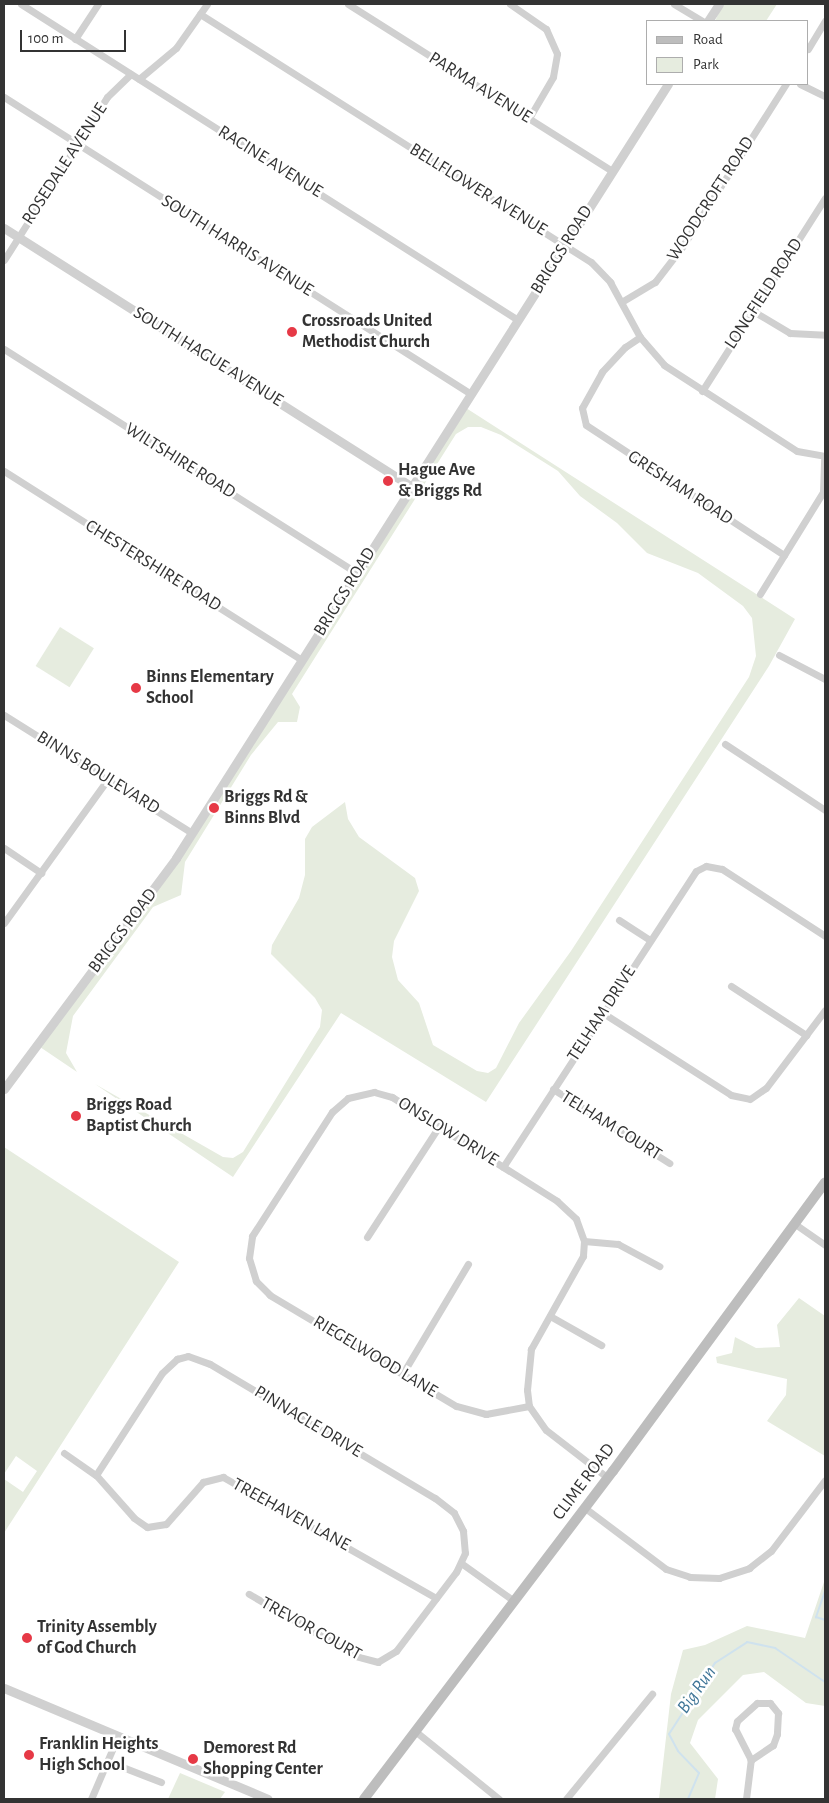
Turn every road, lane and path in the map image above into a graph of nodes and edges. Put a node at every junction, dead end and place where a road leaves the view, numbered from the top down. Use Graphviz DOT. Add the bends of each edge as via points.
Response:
graph roads {
  1 [pos="22,4"];
  2 [pos="98,4"];
  3 [pos="207,4"];
  4 [pos="348,4"];
  5 [pos="510,4"];
  6 [pos="674,4"];
  7 [pos="719,4"];
  8 [pos="200,14"];
  9 [pos="700,20"];
  10 [pos="709,20"];
  11 [pos="825,21"];
  12 [pos="75,39"];
  13 [pos="809,47"];
  14 [pos="131,74"];
  15 [pos="139,79"];
  16 [pos="667,85"];
  17 [pos="785,85"];
  18 [pos="802,85"];
  19 [pos="825,96"];
  20 [pos="4,97"];
  21 [pos="528,118"];
  22 [pos="77,144"];
  23 [pos="612,171"];
  24 [pos="825,198"];
  25 [pos="4,228"];
  26 [pos="18,237"];
  27 [pos="565,246"];
  28 [pos="4,260"];
  29 [pos="623,302"];
  30 [pos="753,311"];
  31 [pos="518,320"];
  32 [pos="825,335"];
  33 [pos="640,337"];
  34 [pos="4,349"];
  35 [pos="702,391"];
  36 [pos="471,394"];
  37 [pos="825,457"];
  38 [pos="4,471"];
  39 [pos="412,486"];
  40 [pos="784,555"];
  41 [pos="357,573"];
  42 [pos="760,594"];
  43 [pos="779,655"];
  44 [pos="302,660"];
  45 [pos="825,667"];
  46 [pos="823,677"];
  47 [pos="4,715"];
  48 [pos="725,744"];
  49 [pos="108,779"];
  50 [pos="825,810"];
  51 [pos="192,833"];
  52 [pos="4,848"];
  53 [pos="41,873"];
  54 [pos="619,920"];
  55 [pos="4,923"];
  56 [pos="825,936"];
  57 [pos="650,940"];
  58 [pos="731,986"];
  59 [pos="825,1010"];
  60 [pos="603,1013"];
  61 [pos="806,1035"];
  62 [pos="4,1089"];
  63 [pos="553,1089"];
  64 [pos="439,1126"];
  65 [pos="669,1163"];
  66 [pos="503,1167"];
  67 [pos="825,1182"];
  68 [pos="795,1224"];
  69 [pos="367,1237"];
  70 [pos="584,1241"];
  71 [pos="825,1245"];
  72 [pos="249,1253"];
  73 [pos="468,1264"];
  74 [pos="659,1266"];
  75 [pos="550,1316"];
  76 [pos="601,1345"];
  77 [pos="403,1373"];
  78 [pos="529,1406"];
  79 [pos="64,1453"];
  80 [pos="96,1475"];
  81 [pos="608,1478"];
  82 [pos="825,1480"];
  83 [pos="585,1508"];
  84 [pos="461,1563"];
  85 [pos="249,1594"];
  86 [pos="436,1598"];
  87 [pos="514,1601"];
  88 [pos="4,1688"];
  89 [pos="652,1694"];
  90 [pos="415,1731"];
  91 [pos="118,1736"];
  92 [pos="751,1760"];
  93 [pos="107,1761"];
  94 [pos="161,1782"];
  95 [pos="91,1799"];
  96 [pos="268,1799"];
  97 [pos="364,1799"];
  98 [pos="499,1799"];
  99 [pos="566,1799"];
  100 [pos="746,1799"];
  1 -- 12 [label="street, RACINE AVENUE"];
  2 -- 12 [label="street"];
  3 -- 8 [label="street"];
  4 -- 21 [label="street, PARMA AVENUE"];
  5 -- 21 [label="street" via="546,29 556,54 553,77"];
  6 -- 9 [label="street"];
  7 -- 10 [label="street"];
  8 -- 15 [label="street" via="176,48"];
  8 -- 27 [label="street, BELLFLOWER AVENUE"];
  11 -- 13 [label="street"];
  12 -- 14 [label="street, RACINE AVENUE"];
  14 -- 15 [label="street, RACINE AVENUE"];
  14 -- 22 [label="street, ROSEDALE AVENUE" via="107,97"];
  15 -- 31 [label="street, RACINE AVENUE"];
  16 -- 23 [label="street, BRIGGS ROAD"];
  17 -- 29 [label="street, WOODCROFT ROAD" via="682,247 655,282"];
  18 -- 19 [label="street"];
  20 -- 22 [label="street, SOUTH HARRIS AVENUE"];
  21 -- 23 [label="street, PARMA AVENUE"];
  22 -- 26 [label="street, ROSEDALE AVENUE"];
  22 -- 36 [label="street, SOUTH HARRIS AVENUE"];
  23 -- 27 [label="street, BRIGGS ROAD"];
  24 -- 30 [label="street, LONGFIELD ROAD"];
  25 -- 26 [label="street, SOUTH HAGUE AVENUE"];
  26 -- 28 [label="street, ROSEDALE AVENUE"];
  26 -- 39 [label="street, SOUTH HAGUE AVENUE"];
  27 -- 29 [label="street, BELLFLOWER AVENUE" via="601,271"];
  27 -- 31 [label="street, BRIGGS ROAD"];
  29 -- 33 [label="street, BELLFLOWER AVENUE"];
  30 -- 32 [label="street" via="790,332"];
  30 -- 35 [label="street, LONGFIELD ROAD"];
  31 -- 36 [label="street, BRIGGS ROAD"];
  33 -- 35 [label="street, BELLFLOWER AVENUE" via="664,365"];
  33 -- 40 [label="street, GRESHAM ROAD" via="619,352 585,400 582,416 593,433"];
  34 -- 41 [label="street, WILTSHIRE ROAD"];
  35 -- 37 [label="street, BELLFLOWER AVENUE" via="797,451"];
  36 -- 39 [label="street, BRIGGS ROAD"];
  37 -- 40 [label="street" via="822,492"];
  38 -- 44 [label="street, CHESTERSHIRE ROAD"];
  39 -- 41 [label="street, BRIGGS ROAD"];
  40 -- 42 [label="street"];
  41 -- 44 [label="street, BRIGGS ROAD"];
  43 -- 46 [label="street"];
  44 -- 51 [label="street, BRIGGS ROAD"];
  45 -- 46 [label="street"];
  47 -- 49 [label="street, BINNS BOULEVARD"];
  48 -- 50 [label="street"];
  49 -- 51 [label="street, BINNS BOULEVARD"];
  49 -- 53 [label="street"];
  51 -- 62 [label="street, BRIGGS ROAD" via="146,901"];
  52 -- 53 [label="street"];
  53 -- 55 [label="street"];
  54 -- 57 [label="street"];
  56 -- 57 [label="street, TELHAM DRIVE" via="722,869 706,866 689,879"];
  57 -- 60 [label="street, TELHAM DRIVE"];
  58 -- 61 [label="street"];
  59 -- 61 [label="street"];
  60 -- 61 [label="street" via="732,1095 750,1099 766,1088"];
  60 -- 63 [label="street, TELHAM DRIVE"];
  63 -- 65 [label="street, TELHAM COURT"];
  63 -- 66 [label="street, TELHAM DRIVE"];
  64 -- 66 [label="street, ONSLOW DRIVE"];
  64 -- 69 [label="street"];
  64 -- 72 [label="street, ONSLOW DRIVE" via="385,1094 365,1093 341,1102 256,1228"];
  66 -- 70 [label="street, ONSLOW DRIVE" via="571,1213"];
  67 -- 68 [label="main road, CLIME ROAD"];
  68 -- 71 [label="street"];
  68 -- 81 [label="main road, CLIME ROAD"];
  70 -- 74 [label="street" via="618,1244"];
  70 -- 75 [label="street" via="580,1261"];
  72 -- 77 [label="street, RIEGELWOOD LANE" via="256,1281 270,1294"];
  73 -- 77 [label="street"];
  75 -- 76 [label="street"];
  75 -- 78 [label="street" via="528,1359"];
  77 -- 78 [label="street, RIEGELWOOD LANE" via="456,1406 486,1414"];
  78 -- 81 [label="street" via="556,1441"];
  79 -- 80 [label="street, TREEHAVEN LANE"];
  80 -- 84 [label="street, PINNACLE DRIVE" via="162,1373 177,1359 198,1358 449,1507 464,1536"];
  80 -- 86 [label="street, TREEHAVEN LANE" via="134,1518 152,1528 170,1520 203,1482 223,1477 236,1481"];
  81 -- 83 [label="main road, CLIME ROAD"];
  82 -- 83 [label="street" via="762,1560 734,1575 719,1578 690,1577 666,1569"];
  83 -- 87 [label="main road, CLIME ROAD"];
  84 -- 86 [label="street"];
  84 -- 87 [label="street"];
  85 -- 86 [label="street, TREVOR COURT" via="367,1661 388,1658 399,1648"];
  87 -- 90 [label="main road, CLIME ROAD"];
  88 -- 91 [label="street"];
  89 -- 99 [label="street"];
  90 -- 97 [label="main road, CLIME ROAD"];
  90 -- 98 [label="street"];
  91 -- 93 [label="street"];
  91 -- 96 [label="street"];
  92 -- 92 [label="street" via="738,1738 737,1721 758,1703 770,1702 778,1713 777,1734 773,1745"];
  92 -- 100 [label="street"];
  93 -- 94 [label="street"];
  93 -- 95 [label="street"];
}
